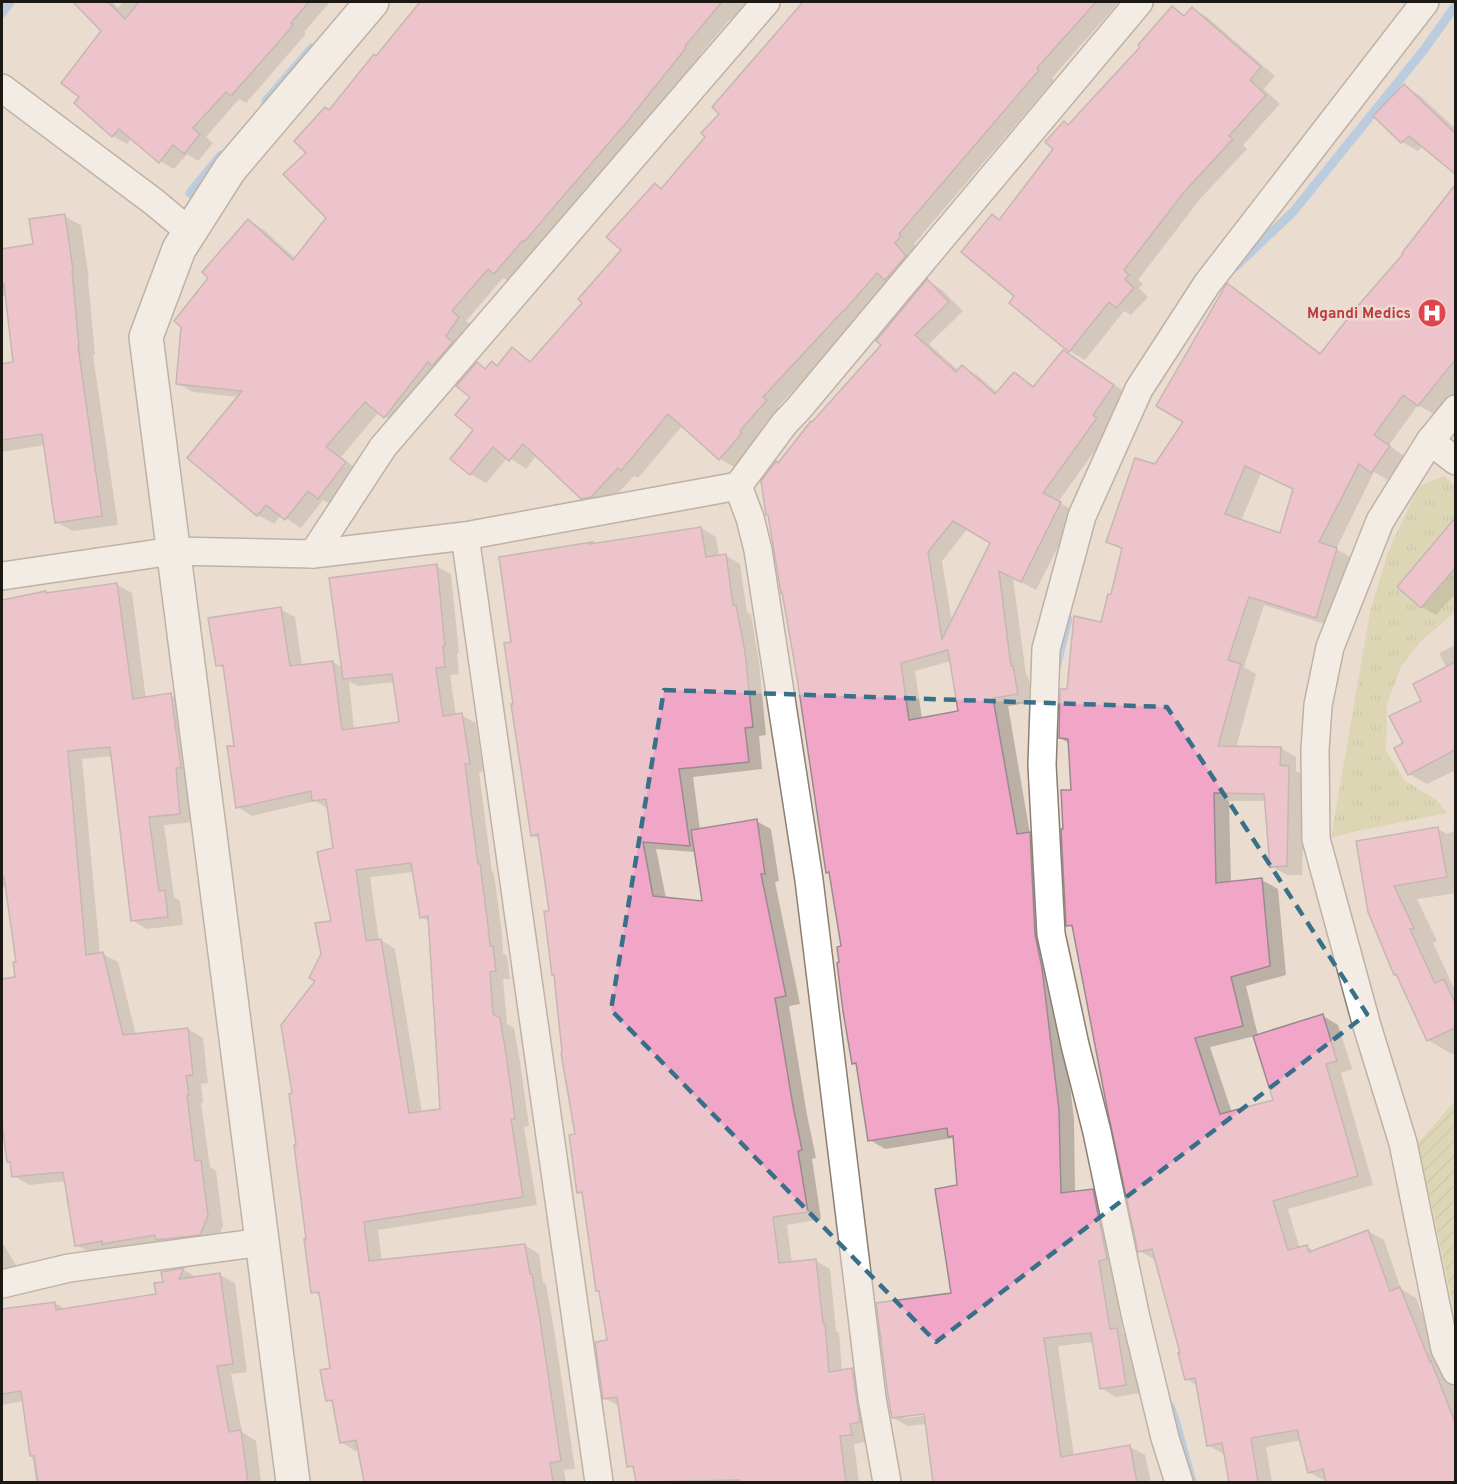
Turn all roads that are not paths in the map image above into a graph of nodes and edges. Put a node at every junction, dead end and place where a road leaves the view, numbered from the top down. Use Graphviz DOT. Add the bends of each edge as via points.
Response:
graph roads {
  1 [pos="372,2"];
  2 [pos="766,2"];
  3 [pos="1139,2"];
  4 [pos="1425,2"];
  5 [pos="2,88"];
  6 [pos="190,232"];
  7 [pos="1455,409"];
  8 [pos="1430,441"];
  9 [pos="1455,461"];
  10 [pos="738,486"];
  11 [pos="465,536"];
  12 [pos="173,551"];
  13 [pos="313,554"];
  14 [pos="2,576"];
  15 [pos="263,1242"];
  16 [pos="2,1284"];
  17 [pos="1455,1371"];
  18 [pos="293,1482"];
  19 [pos="599,1482"];
  20 [pos="887,1482"];
  21 [pos="1179,1482"];
  1 -- 6 [label="street" via="230,169"];
  2 -- 13 [label="street" via="383,447"];
  3 -- 10 [label="street" via="784,424"];
  4 -- 21 [label="street" via="1207,284 1139,389 1082,516 1046,649 1042,765 1051,933 1136,1318"];
  5 -- 6 [label="street"];
  6 -- 12 [label="street" via="179,249 146,337"];
  7 -- 8 [label="street"];
  8 -- 9 [label="street"];
  8 -- 17 [label="street" via="1380,521 1330,647 1318,705 1316,839 1403,1143 1445,1349"];
  10 -- 11 [label="street"];
  10 -- 20 [label="street" via="758,550 809,880 872,1398"];
  11 -- 13 [label="street"];
  11 -- 19 [label="street"];
  12 -- 13 [label="street"];
  12 -- 14 [label="street"];
  12 -- 15 [label="street"];
  15 -- 16 [label="street" via="69,1268"];
  15 -- 18 [label="street"];
}
